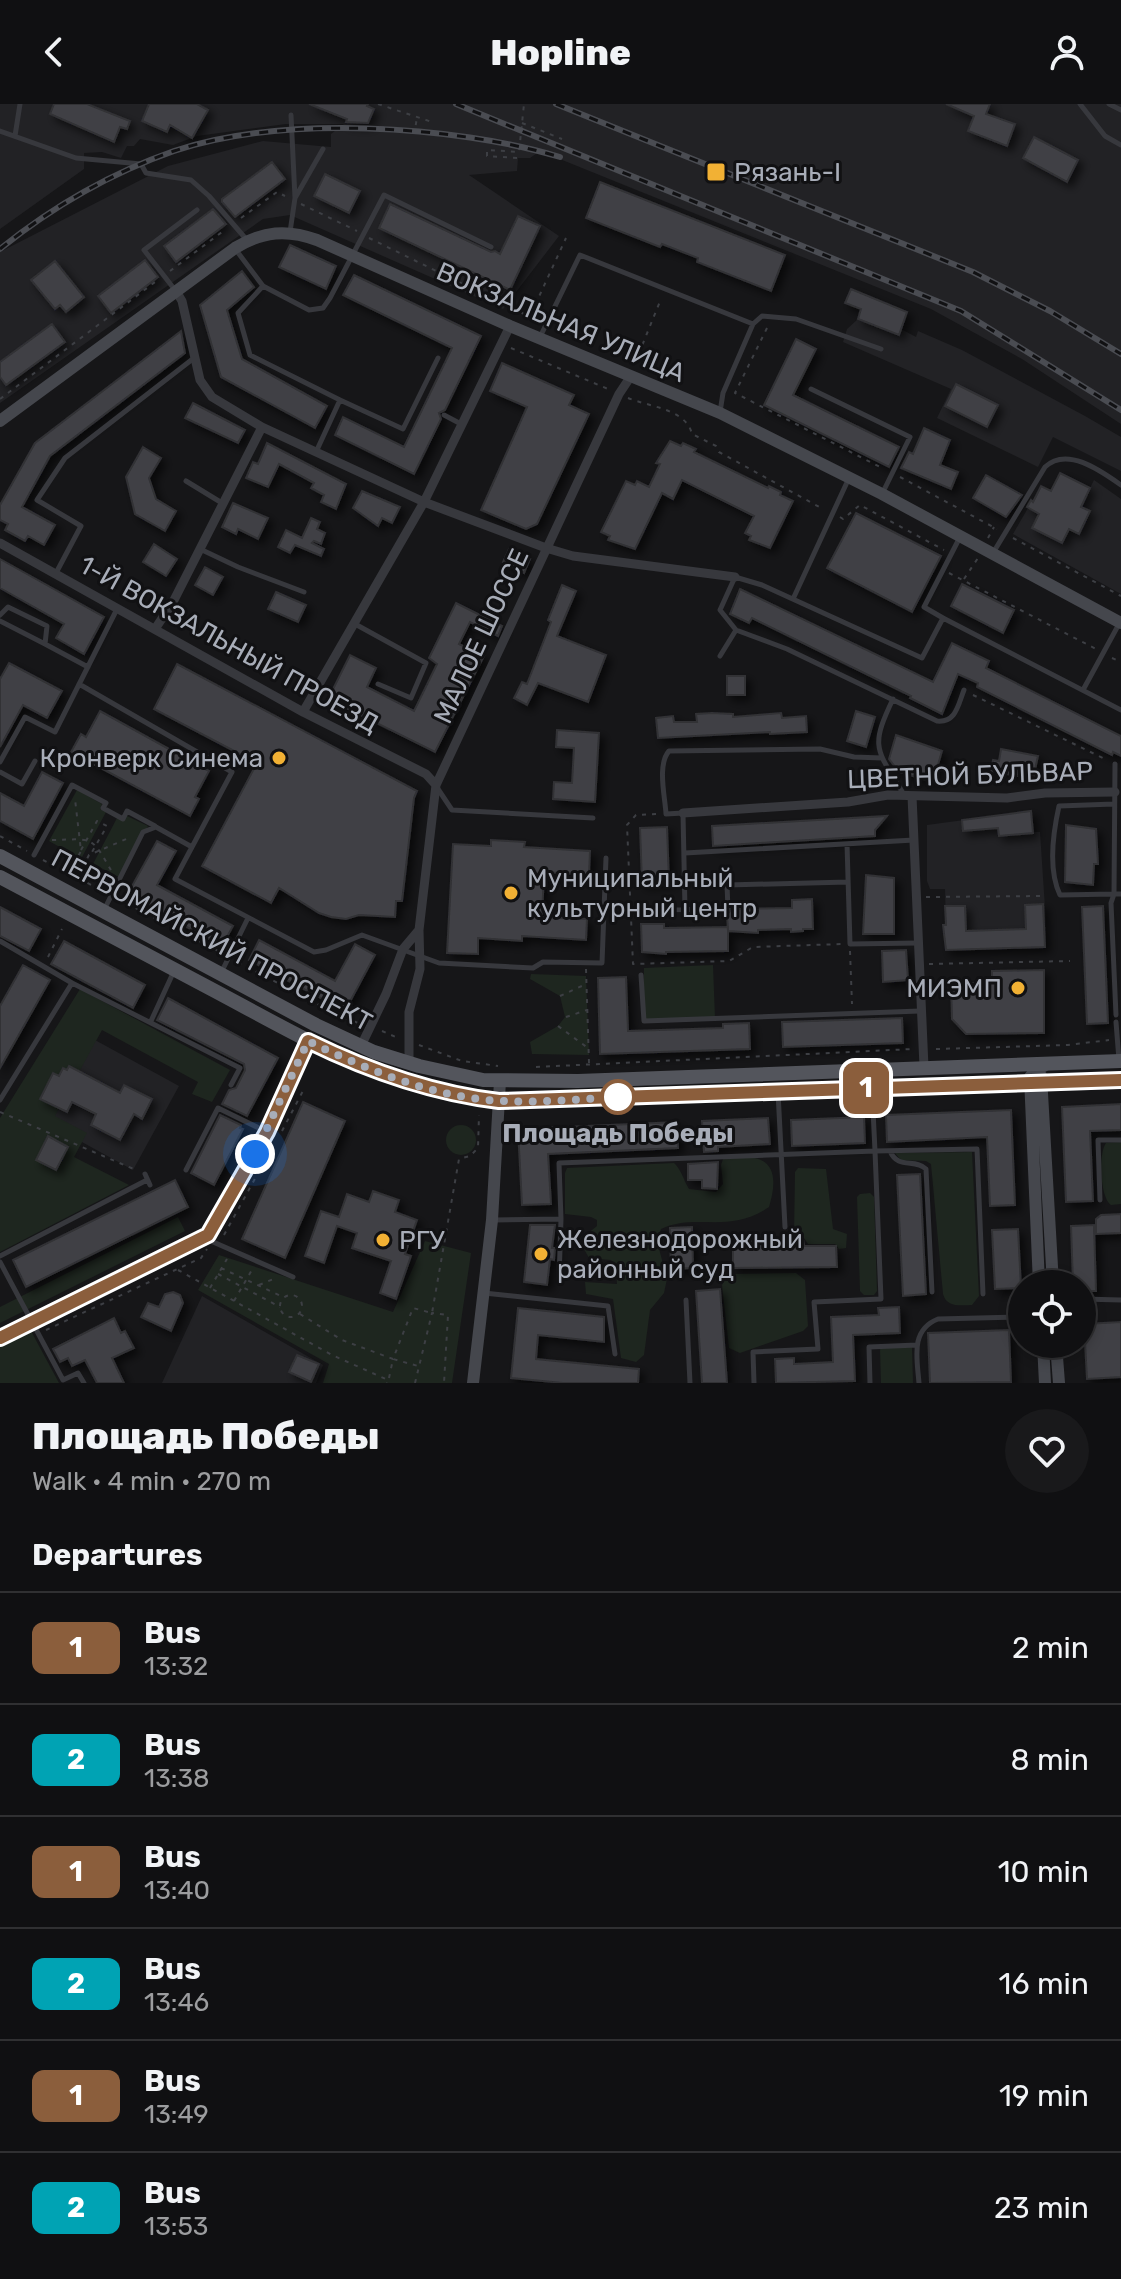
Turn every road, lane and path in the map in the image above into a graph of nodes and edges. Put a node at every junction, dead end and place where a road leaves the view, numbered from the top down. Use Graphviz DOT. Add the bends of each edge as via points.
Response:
graph roads {
  1 [pos="20,104"];
  2 [pos="378,104"];
  3 [pos="523,104"];
  4 [pos="1080,104"];
  5 [pos="1109,104"];
  6 [pos="1121,110"];
  7 [pos="291,115"];
  8 [pos="417,117"];
  9 [pos="432,122"];
  10 [pos="522,123"];
  11 [pos="292,129"];
  12 [pos="0,131"];
  13 [pos="15,136"];
  14 [pos="562,139"];
  15 [pos="1121,145"];
  16 [pos="323,149"];
  17 [pos="517,158"];
  18 [pos="294,200"];
  19 [pos="197,210"];
  20 [pos="233,224"];
  21 [pos="290,232"];
  22 [pos="363,234"];
  23 [pos="566,238"];
  24 [pos="247,240"];
  25 [pos="491,247"];
  26 [pos="235,248"];
  27 [pos="352,256"];
  28 [pos="164,276"];
  29 [pos="263,286"];
  30 [pos="666,289"];
  31 [pos="176,291"];
  32 [pos="753,324"];
  33 [pos="510,326"];
  34 [pos="767,328"];
  35 [pos="539,338"];
  36 [pos="501,344"];
  37 [pos="881,349"];
  38 [pos="195,358"];
  39 [pos="438,358"];
  40 [pos="631,376"];
  41 [pos="811,389"];
  42 [pos="619,394"];
  43 [pos="0,399"];
  44 [pos="340,400"];
  45 [pos="416,401"];
  46 [pos="423,405"];
  47 [pos="720,413"];
  48 [pos="444,415"];
  49 [pos="0,421"];
  50 [pos="462,424"];
  51 [pos="262,427"];
  52 [pos="316,452"];
  53 [pos="892,473"];
  54 [pos="849,477"];
  55 [pos="186,481"];
  56 [pos="1121,485"];
  57 [pos="882,494"];
  58 [pos="424,502"];
  59 [pos="222,504"];
  60 [pos="833,513"];
  61 [pos="1005,533"];
  62 [pos="961,536"];
  63 [pos="0,543"];
  64 [pos="546,548"];
  65 [pos="200,549"];
  66 [pos="993,553"];
  67 [pos="943,570"];
  68 [pos="56,574"];
  69 [pos="735,577"];
  70 [pos="304,592"];
  71 [pos="1121,596"];
  72 [pos="793,599"];
  73 [pos="118,608"];
  74 [pos="0,618"];
  75 [pos="943,618"];
  76 [pos="1120,623"];
  77 [pos="354,624"];
  78 [pos="155,629"];
  79 [pos="736,630"];
  80 [pos="45,644"];
  81 [pos="1103,653"];
  82 [pos="720,656"];
  83 [pos="1121,662"];
  84 [pos="88,667"];
  85 [pos="79,684"];
  86 [pos="378,684"];
  87 [pos="964,690"];
  88 [pos="1083,690"];
  89 [pos="893,699"];
  90 [pos="1121,710"];
  91 [pos="303,712"];
  92 [pos="882,758"];
  93 [pos="35,761"];
  94 [pos="0,762"];
  95 [pos="1115,764"];
  96 [pos="0,772"];
  97 [pos="436,785"];
  98 [pos="74,786"];
  99 [pos="1115,792"];
  100 [pos="908,796"];
  101 [pos="1114,804"];
  102 [pos="683,813"];
  103 [pos="666,814"];
  104 [pos="593,818"];
  105 [pos="156,827"];
  106 [pos="143,832"];
  107 [pos="0,836"];
  108 [pos="43,839"];
  109 [pos="80,839"];
  110 [pos="87,839"];
  111 [pos="914,840"];
  112 [pos="97,844"];
  113 [pos="847,844"];
  114 [pos="192,847"];
  115 [pos="99,849"];
  116 [pos="81,851"];
  117 [pos="685,853"];
  118 [pos="34,855"];
  119 [pos="89,855"];
  120 [pos="0,856"];
  121 [pos="606,858"];
  122 [pos="69,873"];
  123 [pos="0,877"];
  124 [pos="77,877"];
  125 [pos="118,882"];
  126 [pos="848,882"];
  127 [pos="1118,894"];
  128 [pos="111,895"];
  129 [pos="1043,896"];
  130 [pos="917,898"];
  131 [pos="646,910"];
  132 [pos="685,910"];
  133 [pos="103,911"];
  134 [pos="248,918"];
  135 [pos="62,929"];
  136 [pos="419,930"];
  137 [pos="0,941"];
  138 [pos="918,943"];
  139 [pos="850,944"];
  140 [pos="403,949"];
  141 [pos="418,954"];
  142 [pos="229,957"];
  143 [pos="1070,961"];
  144 [pos="586,963"];
  145 [pos="919,964"];
  146 [pos="44,967"];
  147 [pos="175,970"];
  148 [pos="221,974"];
  149 [pos="641,975"];
  150 [pos="72,983"];
  151 [pos="586,984"];
  152 [pos="560,996"];
  153 [pos="587,1010"];
  154 [pos="921,1011"];
  155 [pos="852,1014"];
  156 [pos="566,1017"];
  157 [pos="151,1021"];
  158 [pos="558,1026"];
  159 [pos="370,1027"];
  160 [pos="1117,1039"];
  161 [pos="308,1041"];
  162 [pos="408,1041"];
  163 [pos="361,1046"];
  164 [pos="589,1048"];
  165 [pos="923,1049"];
  166 [pos="1120,1061"];
  167 [pos="409,1063"];
  168 [pos="590,1064"];
  169 [pos="533,1067"];
  170 [pos="924,1067"];
  171 [pos="1036,1072"];
  172 [pos="501,1074"];
  173 [pos="1121,1080"];
  174 [pos="231,1085"];
  175 [pos="872,1088"];
  176 [pos="778,1091"];
  177 [pos="0,1100"];
  178 [pos="499,1101"];
  179 [pos="0,1112"];
  180 [pos="479,1115"];
  181 [pos="267,1132"];
  182 [pos="1121,1140"];
  183 [pos="875,1151"];
  184 [pos="890,1151"];
  185 [pos="781,1154"];
  186 [pos="186,1170"];
  187 [pos="147,1180"];
  188 [pos="1100,1200"];
  189 [pos="561,1219"];
  190 [pos="492,1220"];
  191 [pos="785,1227"];
  192 [pos="203,1238"];
  193 [pos="232,1250"];
  194 [pos="0,1259"];
  195 [pos="258,1262"];
  196 [pos="221,1268"];
  197 [pos="177,1269"];
  198 [pos="1039,1270"];
  199 [pos="1052,1270"];
  200 [pos="218,1274"];
  201 [pos="286,1274"];
  202 [pos="293,1277"];
  203 [pos="246,1280"];
  204 [pos="559,1280"];
  205 [pos="258,1286"];
  206 [pos="242,1288"];
  207 [pos="209,1289"];
  208 [pos="932,1292"];
  209 [pos="483,1293"];
  210 [pos="983,1294"];
  211 [pos="284,1298"];
  212 [pos="1096,1299"];
  213 [pos="686,1300"];
  214 [pos="1121,1300"];
  215 [pos="234,1302"];
  216 [pos="280,1307"];
  217 [pos="432,1313"];
  218 [pos="300,1314"];
  219 [pos="286,1316"];
  220 [pos="1008,1317"];
  221 [pos="31,1322"];
  222 [pos="280,1327"];
  223 [pos="0,1338"];
  224 [pos="917,1345"];
  225 [pos="615,1354"];
  226 [pos="1044,1358"];
  227 [pos="1057,1358"];
  228 [pos="393,1359"];
  229 [pos="419,1366"];
  230 [pos="388,1381"];
  231 [pos="84,1383"];
  232 [pos="415,1383"];
  233 [pos="444,1383"];
  234 [pos="473,1383"];
  235 [pos="690,1383"];
  236 [pos="754,1383"];
  237 [pos="870,1383"];
  238 [pos="919,1383"];
  239 [pos="1045,1383"];
  240 [pos="1059,1383"];
  1 -- 13 [label="lane"];
  2 -- 8 [label="path"];
  3 -- 10 [label="path"];
  4 -- 15 [label="lane" via="1105,136"];
  5 -- 6 [label="lane"];
  7 -- 11 [label="lane"];
  8 -- 9 [label="path"];
  8 -- 11 [label="path" via="415,130"];
  10 -- 14 [label="path"];
  10 -- 17 [label="path" via="519,152 487,150 487,156"];
  11 -- 18 [label="lane"];
  12 -- 13 [label="lane"];
  13 -- 20 [label="lane" via="76,158 141,164 146,173 191,180"];
  16 -- 18 [label="lane"];
  18 -- 20 [label="path" via="277,192"];
  18 -- 21 [label="lane"];
  18 -- 22 [label="path"];
  19 -- 28 [label="lane" via="144,250"];
  20 -- 24 [label="lane"];
  20 -- 28 [label="path"];
  21 -- 24 [label="main road, ВОКЗАЛЬНАЯ УЛИЦА"];
  21 -- 27 [label="main road, ВОКЗАЛЬНАЯ УЛИЦА"];
  22 -- 23 [label="path" via="524,314 531,314"];
  22 -- 25 [label="lane" via="384,195"];
  22 -- 27 [label="lane"];
  24 -- 26 [label="main road, ВОКЗАЛЬНАЯ УЛИЦА"];
  26 -- 29 [label="lane"];
  26 -- 31 [label="main road, ВОКЗАЛЬНАЯ УЛИЦА"];
  27 -- 29 [label="lane" via="323,308 309,310"];
  27 -- 33 [label="main road, ВОКЗАЛЬНАЯ УЛИЦА"];
  28 -- 31 [label="lane"];
  28 -- 43 [label="path"];
  29 -- 44 [label="lane" via="238,313 250,355"];
  30 -- 32 [label="lane"];
  30 -- 35 [label="lane" via="580,255"];
  30 -- 40 [label="path"];
  31 -- 38 [label="street"];
  31 -- 49 [label="main road, ВОКЗАЛЬНАЯ УЛИЦА"];
  32 -- 37 [label="lane" via="762,316 786,317"];
  32 -- 47 [label="lane" via="723,393"];
  33 -- 35 [label="main road, ВОКЗАЛЬНАЯ УЛИЦА"];
  33 -- 36 [label="street"];
  34 -- 53 [label="path" via="735,393"];
  35 -- 40 [label="main road, ВОКЗАЛЬНАЯ УЛИЦА"];
  36 -- 42 [label="path"];
  36 -- 50 [label="street"];
  38 -- 51 [label="street" via="200,380 212,397"];
  38 -- 68 [label="lane" via="54,471 37,500 81,526"];
  39 -- 45 [label="lane"];
  40 -- 42 [label="street, МАЛОЕ ШОССЕ"];
  40 -- 47 [label="main road, ВОКЗАЛЬНАЯ УЛИЦА"];
  41 -- 53 [label="lane" via="910,437"];
  42 -- 60 [label="path" via="683,417 692,434 719,452"];
  42 -- 64 [label="street, МАЛОЕ ШОССЕ"];
  44 -- 45 [label="lane" via="403,429"];
  44 -- 52 [label="lane"];
  45 -- 46 [label="lane"];
  47 -- 54 [label="main road, ВОКЗАЛЬНАЯ УЛИЦА"];
  48 -- 50 [label="lane"];
  50 -- 58 [label="street"];
  51 -- 52 [label="street"];
  51 -- 59 [label="street"];
  52 -- 58 [label="street"];
  53 -- 57 [label="lane"];
  53 -- 61 [label="path"];
  54 -- 57 [label="main road, ВОКЗАЛЬНАЯ УЛИЦА"];
  54 -- 60 [label="lane"];
  55 -- 59 [label="lane"];
  56 -- 61 [label="lane" via="1082,463 1052,461"];
  57 -- 62 [label="main road, ВОКЗАЛЬНАЯ УЛИЦА"];
  58 -- 64 [label="street"];
  58 -- 77 [label="street"];
  59 -- 65 [label="street"];
  60 -- 67 [label="path" via="843,519 860,505 944,549"];
  60 -- 72 [label="lane"];
  61 -- 66 [label="lane"];
  61 -- 71 [label="path"];
  62 -- 66 [label="main road, ВОКЗАЛЬНАЯ УЛИЦА"];
  62 -- 67 [label="lane"];
  63 -- 68 [label="street, 1-Й ВОКЗАЛЬНЫЙ ПРОЕЗД"];
  64 -- 69 [label="street"];
  64 -- 97 [label="street, МАЛОЕ ШОССЕ"];
  65 -- 70 [label="lane"];
  65 -- 78 [label="street"];
  66 -- 76 [label="main road, ВОКЗАЛЬНАЯ УЛИЦА"];
  67 -- 75 [label="lane" via="924,607"];
  67 -- 81 [label="path"];
  68 -- 73 [label="street, 1-Й ВОКЗАЛЬНЫЙ ПРОЕЗД"];
  69 -- 72 [label="lane"];
  69 -- 79 [label="lane" via="720,610"];
  72 -- 75 [label="lane" via="922,658"];
  73 -- 78 [label="street, 1-Й ВОКЗАЛЬНЫЙ ПРОЕЗД"];
  73 -- 84 [label="lane"];
  74 -- 80 [label="lane"];
  74 -- 80 [label="lane" via="8,607 47,626"];
  75 -- 88 [label="lane"];
  76 -- 81 [label="lane"];
  77 -- 86 [label="lane" via="426,663 411,698"];
  77 -- 91 [label="street"];
  78 -- 91 [label="street, 1-Й ВОКЗАЛЬНЫЙ ПРОЕЗД"];
  79 -- 82 [label="lane"];
  79 -- 89 [label="lane"];
  80 -- 84 [label="lane"];
  81 -- 83 [label="path"];
  81 -- 88 [label="lane"];
  84 -- 85 [label="lane"];
  85 -- 94 [label="lane" via="55,732 25,717"];
  85 -- 114 [label="lane" via="232,772"];
  87 -- 89 [label="lane" via="954,717 946,722"];
  87 -- 95 [label="path"];
  88 -- 90 [label="lane"];
  89 -- 92 [label="lane" via="878,731"];
  91 -- 97 [label="street, 1-Й ВОКЗАЛЬНЫЙ ПРОЕЗД" via="426,774"];
  92 -- 100 [label="lane"];
  92 -- 103 [label="lane" via="820,749 669,751 663,767"];
  93 -- 96 [label="lane" via="22,784"];
  95 -- 99 [label="lane"];
  97 -- 104 [label="lane" via="452,810"];
  97 -- 136 [label="street, МАЛОЕ ШОССЕ"];
  98 -- 105 [label="lane" via="123,819 127,811"];
  98 -- 108 [label="lane"];
  98 -- 109 [label="path"];
  99 -- 100 [label="street, ЦВЕТНОЙ БУЛЬВАР"];
  99 -- 101 [label="lane"];
  100 -- 102 [label="street, ЦВЕТНОЙ БУЛЬВАР"];
  100 -- 111 [label="street"];
  101 -- 127 [label="lane"];
  101 -- 127 [label="lane" via="1059,806 1053,830 1055,885 1060,895"];
  102 -- 103 [label="lane"];
  102 -- 117 [label="lane"];
  103 -- 139 [label="path" via="636,815 627,825 633,964 729,961 753,947"];
  105 -- 106 [label="lane"];
  105 -- 114 [label="lane"];
  106 -- 115 [label="path"];
  106 -- 125 [label="lane"];
  107 -- 118 [label="path"];
  108 -- 109 [label="path"];
  108 -- 118 [label="lane"];
  109 -- 110 [label="path"];
  109 -- 116 [label="path"];
  110 -- 112 [label="path"];
  110 -- 112 [label="path" via="97,821 107,826"];
  110 -- 116 [label="path"];
  111 -- 113 [label="lane"];
  111 -- 130 [label="street"];
  112 -- 115 [label="path"];
  112 -- 119 [label="path"];
  113 -- 117 [label="lane"];
  113 -- 126 [label="lane"];
  114 -- 134 [label="lane" via="175,879"];
  115 -- 119 [label="path"];
  115 -- 125 [label="path"];
  116 -- 122 [label="path"];
  117 -- 132 [label="lane"];
  118 -- 122 [label="path"];
  119 -- 124 [label="path"];
  120 -- 133 [label="main road, ПЕРВОМАЙСКИЙ ПРОСПЕКТ"];
  121 -- 144 [label="lane" via="602,963"];
  122 -- 124 [label="path"];
  123 -- 147 [label="main road, ПЕРВОМАЙСКИЙ ПРОСПЕКТ"];
  124 -- 128 [label="path"];
  125 -- 128 [label="lane"];
  126 -- 132 [label="lane" via="727,885 728,909"];
  126 -- 139 [label="lane"];
  127 -- 160 [label="lane" via="1111,903"];
  128 -- 133 [label="lane"];
  128 -- 142 [label="path"];
  129 -- 130 [label="path"];
  130 -- 138 [label="street"];
  131 -- 132 [label="lane"];
  133 -- 148 [label="main road, ПЕРВОМАЙСКИЙ ПРОСПЕКТ"];
  134 -- 140 [label="lane" via="314,952 362,935"];
  134 -- 142 [label="lane"];
  135 -- 146 [label="path"];
  136 -- 140 [label="street"];
  136 -- 141 [label="street, МАЛОЕ ШОССЕ"];
  137 -- 146 [label="lane"];
  138 -- 139 [label="lane"];
  138 -- 145 [label="street"];
  139 -- 155 [label="path"];
  140 -- 141 [label="lane"];
  140 -- 159 [label="street"];
  141 -- 144 [label="lane" via="439,963 533,968 543,962"];
  141 -- 162 [label="street, МАЛОЕ ШОССЕ"];
  142 -- 148 [label="lane"];
  142 -- 159 [label="path"];
  143 -- 145 [label="path"];
  144 -- 151 [label="path"];
  145 -- 154 [label="street"];
  146 -- 150 [label="lane"];
  147 -- 157 [label="lane"];
  147 -- 161 [label="main road, ПЕРВОМАЙСКИЙ ПРОСПЕКТ"];
  148 -- 163 [label="main road, ПЕРВОМАЙСКИЙ ПРОСПЕКТ"];
  149 -- 155 [label="lane" via="644,1021"];
  150 -- 157 [label="lane"];
  150 -- 177 [label="lane"];
  151 -- 152 [label="path"];
  151 -- 153 [label="path"];
  153 -- 156 [label="path"];
  153 -- 164 [label="path"];
  154 -- 155 [label="lane"];
  154 -- 165 [label="street"];
  157 -- 174 [label="lane" via="240,1068"];
  158 -- 164 [label="path"];
  159 -- 162 [label="path"];
  159 -- 163 [label="street"];
  160 -- 165 [label="path"];
  160 -- 166 [label="lane"];
  161 -- 178 [label="main road, ПЕРВОМАЙСКИЙ ПРОСПЕКТ" via="413,1084"];
  161 -- 181 [label="main road"];
  162 -- 167 [label="street, МАЛОЕ ШОССЕ"];
  162 -- 172 [label="path"];
  163 -- 167 [label="main road, ПЕРВОМАЙСКИЙ ПРОСПЕКТ"];
  164 -- 168 [label="path"];
  165 -- 168 [label="path"];
  165 -- 170 [label="street"];
  166 -- 171 [label="main road, ПЕРВОМАЙСКИЙ ПРОСПЕКТ"];
  167 -- 172 [label="main road, ПЕРВОМАЙСКИЙ ПРОСПЕКТ" via="463,1076"];
  168 -- 169 [label="path"];
  170 -- 171 [label="main road, ПЕРВОМАЙСКИЙ ПРОСПЕКТ"];
  170 -- 172 [label="main road, ПЕРВОМАЙСКИЙ ПРОСПЕКТ"];
  171 -- 173 [label="main road, ПЕРВОМАЙСКИЙ ПРОСПЕКТ"];
  171 -- 175 [label="main road, ПЕРВОМАЙСКИЙ ПРОСПЕКТ"];
  171 -- 198 [label="main road"];
  171 -- 199 [label="main road"];
  172 -- 178 [label="main road"];
  175 -- 176 [label="main road, ПЕРВОМАЙСКИЙ ПРОСПЕКТ"];
  175 -- 183 [label="lane"];
  176 -- 178 [label="main road, ПЕРВОМАЙСКИЙ ПРОСПЕКТ"];
  176 -- 185 [label="lane"];
  178 -- 190 [label="main road"];
  179 -- 187 [label="path"];
  180 -- 217 [label="path" via="478,1148 459,1159"];
  181 -- 186 [label="lane" via="218,1108"];
  181 -- 192 [label="main road"];
  182 -- 188 [label="lane" via="1098,1140"];
  183 -- 184 [label="lane"];
  183 -- 185 [label="lane"];
  183 -- 236 [label="lane" via="881,1299 814,1302 818,1349 753,1352"];
  184 -- 208 [label="lane" via="902,1164 926,1169"];
  184 -- 210 [label="lane" via="977,1149"];
  185 -- 189 [label="lane" via="559,1163"];
  185 -- 191 [label="lane"];
  187 -- 194 [label="lane"];
  189 -- 190 [label="lane"];
  189 -- 204 [label="lane"];
  190 -- 209 [label="main road"];
  192 -- 193 [label="lane"];
  192 -- 221 [label="main road"];
  193 -- 195 [label="lane"];
  193 -- 196 [label="path"];
  194 -- 221 [label="lane"];
  195 -- 201 [label="lane"];
  195 -- 203 [label="path"];
  196 -- 200 [label="path"];
  196 -- 203 [label="path"];
  197 -- 207 [label="path"];
  200 -- 206 [label="path"];
  200 -- 207 [label="path"];
  201 -- 202 [label="lane"];
  201 -- 205 [label="path"];
  203 -- 205 [label="path"];
  203 -- 206 [label="path"];
  205 -- 211 [label="path"];
  206 -- 215 [label="path"];
  206 -- 216 [label="path"];
  207 -- 215 [label="path"];
  209 -- 225 [label="lane" via="608,1306"];
  209 -- 234 [label="main road"];
  211 -- 216 [label="path"];
  211 -- 218 [label="path" via="301,1300"];
  212 -- 214 [label="lane"];
  213 -- 235 [label="lane"];
  215 -- 222 [label="path"];
  216 -- 219 [label="path"];
  217 -- 228 [label="path" via="413,1308"];
  217 -- 229 [label="path"];
  217 -- 233 [label="path" via="448,1315"];
  218 -- 219 [label="path"];
  218 -- 228 [label="path" via="342,1340"];
  219 -- 222 [label="path"];
  220 -- 224 [label="lane" via="938,1319 923,1328"];
  221 -- 223 [label="main road"];
  221 -- 231 [label="lane" via="63,1380 78,1373"];
  222 -- 230 [label="path"];
  224 -- 237 [label="lane" via="869,1347"];
  224 -- 238 [label="lane"];
  226 -- 239 [label="main road"];
  227 -- 240 [label="main road"];
  228 -- 229 [label="path"];
  228 -- 230 [label="path"];
  229 -- 232 [label="path"];
}
